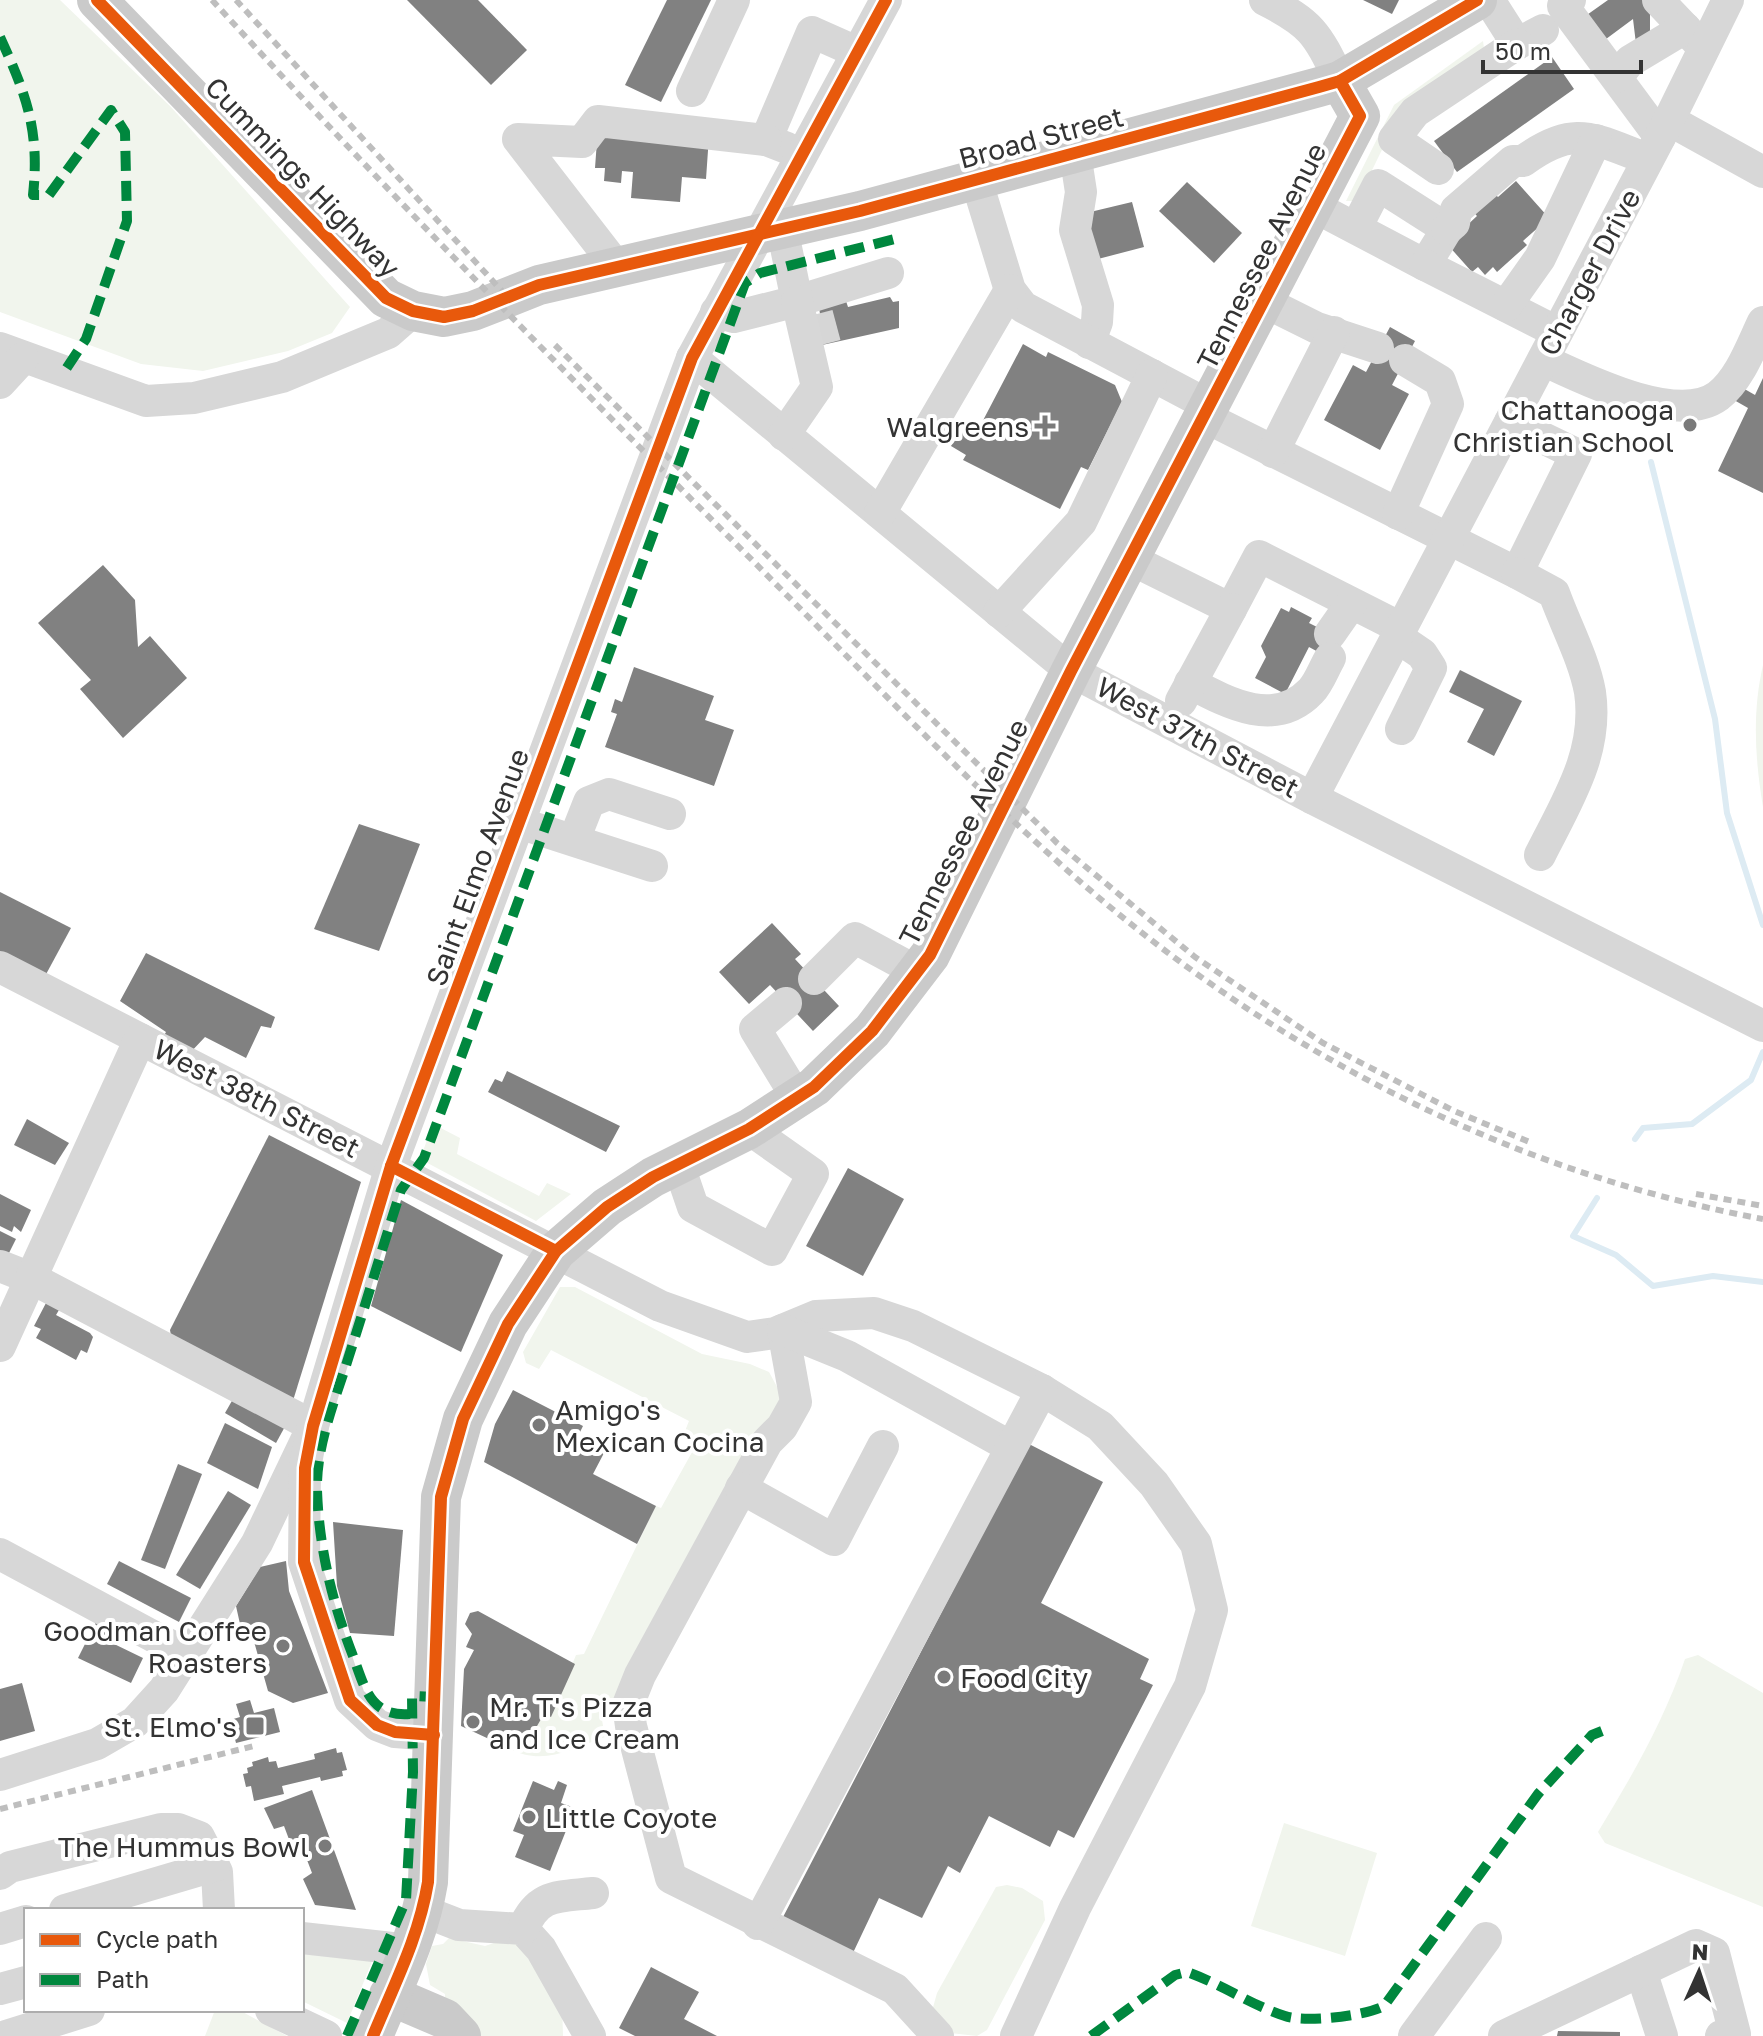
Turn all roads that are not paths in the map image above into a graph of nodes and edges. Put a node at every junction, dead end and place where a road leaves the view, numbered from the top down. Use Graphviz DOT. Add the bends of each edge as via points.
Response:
graph roads {
  1 [pos="97,0"];
  2 [pos="734,0"];
  3 [pos="886,0"];
  4 [pos="1265,0"];
  5 [pos="1477,0"];
  6 [pos="1489,0"];
  7 [pos="1658,0"];
  8 [pos="1728,0"];
  9 [pos="1550,16"];
  10 [pos="1695,38"];
  11 [pos="857,52"];
  12 [pos="1617,77"];
  13 [pos="1340,81"];
  14 [pos="692,91"];
  15 [pos="1659,139"];
  16 [pos="766,140"];
  17 [pos="1596,140"];
  18 [pos="1075,153"];
  19 [pos="801,154"];
  20 [pos="1523,161"];
  21 [pos="1438,169"];
  22 [pos="1763,172"];
  23 [pos="976,179"];
  24 [pos="1315,207"];
  25 [pos="1467,214"];
  26 [pos="1356,228"];
  27 [pos="770,231"];
  28 [pos="1425,265"];
  29 [pos="607,269"];
  30 [pos="888,273"];
  31 [pos="1010,290"];
  32 [pos="1265,302"];
  33 [pos="1506,306"];
  34 [pos="413,311"];
  35 [pos="716,312"];
  36 [pos="813,320"];
  37 [pos="1763,322"];
  38 [pos="1334,332"];
  39 [pos="1089,343"];
  40 [pos="1550,346"];
  41 [pos="11,353"];
  42 [pos="692,358"];
  43 [pos="1152,375"];
  44 [pos="0,383"];
  45 [pos="817,387"];
  46 [pos="1208,412"];
  47 [pos="1510,422"];
  48 [pos="784,435"];
  49 [pos="1273,452"];
  50 [pos="880,513"];
  51 [pos="1398,514"];
  52 [pos="1448,539"];
  53 [pos="1130,559"];
  54 [pos="1517,573"];
  55 [pos="1231,609"];
  56 [pos="999,612"];
  57 [pos="1399,633"];
  58 [pos="1335,635"];
  59 [pos="1071,671"];
  60 [pos="1190,683"];
  61 [pos="1169,722"];
  62 [pos="1401,729"];
  63 [pos="1312,798"];
  64 [pos="670,814"];
  65 [pos="519,823"];
  66 [pos="574,840"];
  67 [pos="1540,855"];
  68 [pos="652,866"];
  69 [pos="0,967"];
  70 [pos="918,972"];
  71 [pos="814,979"];
  72 [pos="786,1003"];
  73 [pos="1763,1026"];
  74 [pos="140,1039"];
  75 [pos="797,1098"];
  76 [pos="749,1129"];
  77 [pos="678,1163"];
  78 [pos="391,1166"];
  79 [pos="556,1251"];
  80 [pos="0,1266"];
  81 [pos="33,1279"];
  82 [pos="783,1330"];
  83 [pos="0,1346"];
  84 [pos="1042,1390"];
  85 [pos="313,1426"];
  86 [pos="883,1446"];
  87 [pos="1011,1447"];
  88 [pos="741,1488"];
  89 [pos="0,1554"];
  90 [pos="188,1655"];
  91 [pos="434,1735"];
  92 [pos="0,1775"];
  93 [pos="214,1866"];
  94 [pos="0,1874"];
  95 [pos="593,1893"];
  96 [pos="72,1908"];
  97 [pos="219,1908"];
  98 [pos="423,1911"];
  99 [pos="24,1922"];
  100 [pos="758,1924"];
  101 [pos="0,1929"];
  102 [pos="523,1929"];
  103 [pos="304,1938"];
  104 [pos="1486,1938"];
  105 [pos="410,1950"];
  106 [pos="1641,1971"];
  107 [pos="24,1983"];
  108 [pos="0,1989"];
  109 [pos="389,1995"];
  110 [pos="83,2012"];
  111 [pos="275,2012"];
  112 [pos="6,2036"];
  113 [pos="326,2036"];
  114 [pos="373,2036"];
  115 [pos="461,2036"];
  116 [pos="590,2036"];
  117 [pos="938,2036"];
  118 [pos="1016,2036"];
  119 [pos="1414,2036"];
  120 [pos="1504,2036"];
  121 [pos="1662,2036"];
  122 [pos="1721,2036"];
  1 -- 34 [label="main road, Cummings Highway" via="386,298"];
  2 -- 14 [label="street"];
  3 -- 11 [label="street, Saint Elmo Avenue"];
  4 -- 13 [label="street" via="1302,18 1320,40"];
  5 -- 13 [label="main road, Broad Street"];
  6 -- 9 [label="street"];
  7 -- 10 [label="street"];
  8 -- 10 [label="street, Charger Drive"];
  9 -- 12 [label="street"];
  9 -- 21 [label="street" via="1415,112 1394,139"];
  10 -- 12 [label="street" via="1630,61"];
  10 -- 15 [label="street, Charger Drive"];
  11 -- 16 [label="street" via="812,32"];
  11 -- 19 [label="street, Saint Elmo Avenue"];
  12 -- 15 [label="street"];
  13 -- 18 [label="main road, Broad Street"];
  13 -- 24 [label="main road, Tennessee Avenue" via="1360,116"];
  15 -- 17 [label="street"];
  15 -- 22 [label="street"];
  15 -- 40 [label="street, Charger Drive"];
  16 -- 19 [label="street"];
  16 -- 29 [label="street" via="598,121 582,142 518,139"];
  17 -- 20 [label="street" via="1571,136"];
  17 -- 33 [label="street" via="1540,258"];
  18 -- 23 [label="main road, Broad Street"];
  18 -- 39 [label="street" via="1081,192 1075,230 1098,305"];
  19 -- 27 [label="street, Saint Elmo Avenue"];
  20 -- 25 [label="street" via="1515,175"];
  20 -- 25 [label="street" via="1513,161 1456,210"];
  23 -- 27 [label="main road, Broad Street"];
  23 -- 31 [label="street"];
  24 -- 26 [label="street"];
  24 -- 32 [label="main road, Tennessee Avenue"];
  25 -- 26 [label="street" via="1378,185"];
  25 -- 28 [label="street"];
  26 -- 28 [label="street"];
  27 -- 29 [label="main road, Broad Street"];
  27 -- 35 [label="street, Saint Elmo Avenue"];
  27 -- 36 [label="street"];
  28 -- 33 [label="street"];
  29 -- 34 [label="main road, Cummings Highway" via="539,285 473,311 444,317"];
  30 -- 36 [label="street"];
  31 -- 39 [label="street" via="1023,307"];
  31 -- 50 [label="street"];
  32 -- 38 [label="street"];
  32 -- 46 [label="main road, Tennessee Avenue"];
  33 -- 40 [label="street"];
  34 -- 41 [label="street" via="388,333 282,377 194,398 146,401"];
  35 -- 36 [label="street"];
  35 -- 42 [label="street, Saint Elmo Avenue"];
  36 -- 45 [label="street"];
  36 -- 45 [label="street" via="828,368"];
  37 -- 40 [label="street" via="1739,372 1720,395 1700,406 1669,405 1615,391"];
  38 -- 49 [label="street"];
  38 -- 51 [label="street" via="1392,354 1440,381 1448,404"];
  39 -- 43 [label="street"];
  40 -- 47 [label="street, Charger Drive"];
  41 -- 44 [label="street"];
  42 -- 48 [label="street, West 37th Street"];
  42 -- 65 [label="street, Saint Elmo Avenue"];
  43 -- 46 [label="street"];
  43 -- 56 [label="street" via="1081,522"];
  45 -- 48 [label="street"];
  46 -- 49 [label="street"];
  46 -- 53 [label="main road, Tennessee Avenue"];
  47 -- 52 [label="street, Charger Drive"];
  47 -- 54 [label="street" via="1576,454"];
  48 -- 50 [label="street, West 37th Street"];
  49 -- 51 [label="street"];
  50 -- 56 [label="street, West 37th Street"];
  51 -- 52 [label="street"];
  52 -- 54 [label="street"];
  52 -- 57 [label="street, Charger Drive"];
  53 -- 55 [label="street"];
  53 -- 59 [label="main road, Tennessee Avenue"];
  54 -- 67 [label="street" via="1554,593 1589,689 1592,714 1582,773"];
  55 -- 58 [label="street" via="1259,556"];
  55 -- 60 [label="street"];
  56 -- 59 [label="street, West 37th Street"];
  57 -- 58 [label="street"];
  57 -- 62 [label="street" via="1431,668"];
  57 -- 63 [label="street, Charger Drive"];
  58 -- 60 [label="street" via="1311,692 1275,712 1253,710"];
  59 -- 61 [label="street, West 37th Street"];
  59 -- 70 [label="main road, Tennessee Avenue"];
  60 -- 61 [label="street"];
  61 -- 63 [label="street, West 37th Street"];
  63 -- 73 [label="street, West 37th Street"];
  64 -- 66 [label="street" via="609,794 600,796 589,802"];
  65 -- 66 [label="street"];
  65 -- 78 [label="street, Saint Elmo Avenue"];
  66 -- 68 [label="street"];
  69 -- 74 [label="street, West 38th Street"];
  70 -- 71 [label="street" via="855,938"];
  70 -- 75 [label="main road, Tennessee Avenue" via="872,1031"];
  72 -- 75 [label="street" via="755,1029"];
  74 -- 78 [label="street, West 38th Street"];
  74 -- 81 [label="street"];
  75 -- 76 [label="main road, Tennessee Avenue"];
  76 -- 77 [label="main road, Tennessee Avenue"];
  76 -- 77 [label="street" via="813,1174 772,1250 693,1207"];
  77 -- 79 [label="main road, Tennessee Avenue" via="607,1207"];
  78 -- 79 [label="street, West 38th Street"];
  78 -- 85 [label="street, Saint Elmo Avenue"];
  79 -- 82 [label="street, West 38th Street" via="660,1306 723,1331 747,1337"];
  79 -- 91 [label="main road, Tennessee Avenue" via="508,1324 469,1405 442,1490"];
  80 -- 81 [label="street"];
  81 -- 83 [label="street"];
  81 -- 85 [label="street"];
  82 -- 84 [label="street, West 38th Street" via="816,1316 874,1313 913,1326"];
  82 -- 87 [label="street" via="847,1356"];
  82 -- 88 [label="street" via="796,1402"];
  84 -- 87 [label="street"];
  84 -- 118 [label="street, West 38th Street" via="1100,1426 1154,1484 1196,1544 1212,1610 1190,1686 1075,1908"];
  85 -- 90 [label="street" via="257,1543"];
  85 -- 91 [label="street, Saint Elmo Avenue" via="305,1468 304,1562 350,1700 377,1725"];
  86 -- 88 [label="street" via="834,1540"];
  87 -- 100 [label="street"];
  88 -- 100 [label="street" via="628,1705 671,1878"];
  89 -- 90 [label="street"];
  90 -- 92 [label="street" via="135,1722 97,1744"];
  91 -- 98 [label="main road, Tennessee Avenue"];
  93 -- 94 [label="street" via="199,1837 161,1829 10,1867"];
  93 -- 96 [label="street"];
  93 -- 97 [label="street"];
  95 -- 102 [label="street" via="548,1899 531,1910"];
  98 -- 102 [label="street" via="459,1925"];
  98 -- 105 [label="main road, Tennessee Avenue"];
  99 -- 101 [label="street"];
  100 -- 117 [label="street" via="895,1989"];
  102 -- 116 [label="street" via="541,1949"];
  103 -- 105 [label="street"];
  104 -- 119 [label="street"];
  105 -- 109 [label="main road, Tennessee Avenue"];
  106 -- 120 [label="street"];
  106 -- 121 [label="street"];
  106 -- 122 [label="street" via="1696,1945 1714,1953 1735,2034"];
  107 -- 108 [label="street"];
  109 -- 114 [label="main road, Tennessee Avenue"];
  109 -- 115 [label="main road" via="445,2019"];
  110 -- 112 [label="street"];
  111 -- 113 [label="street"];
}
